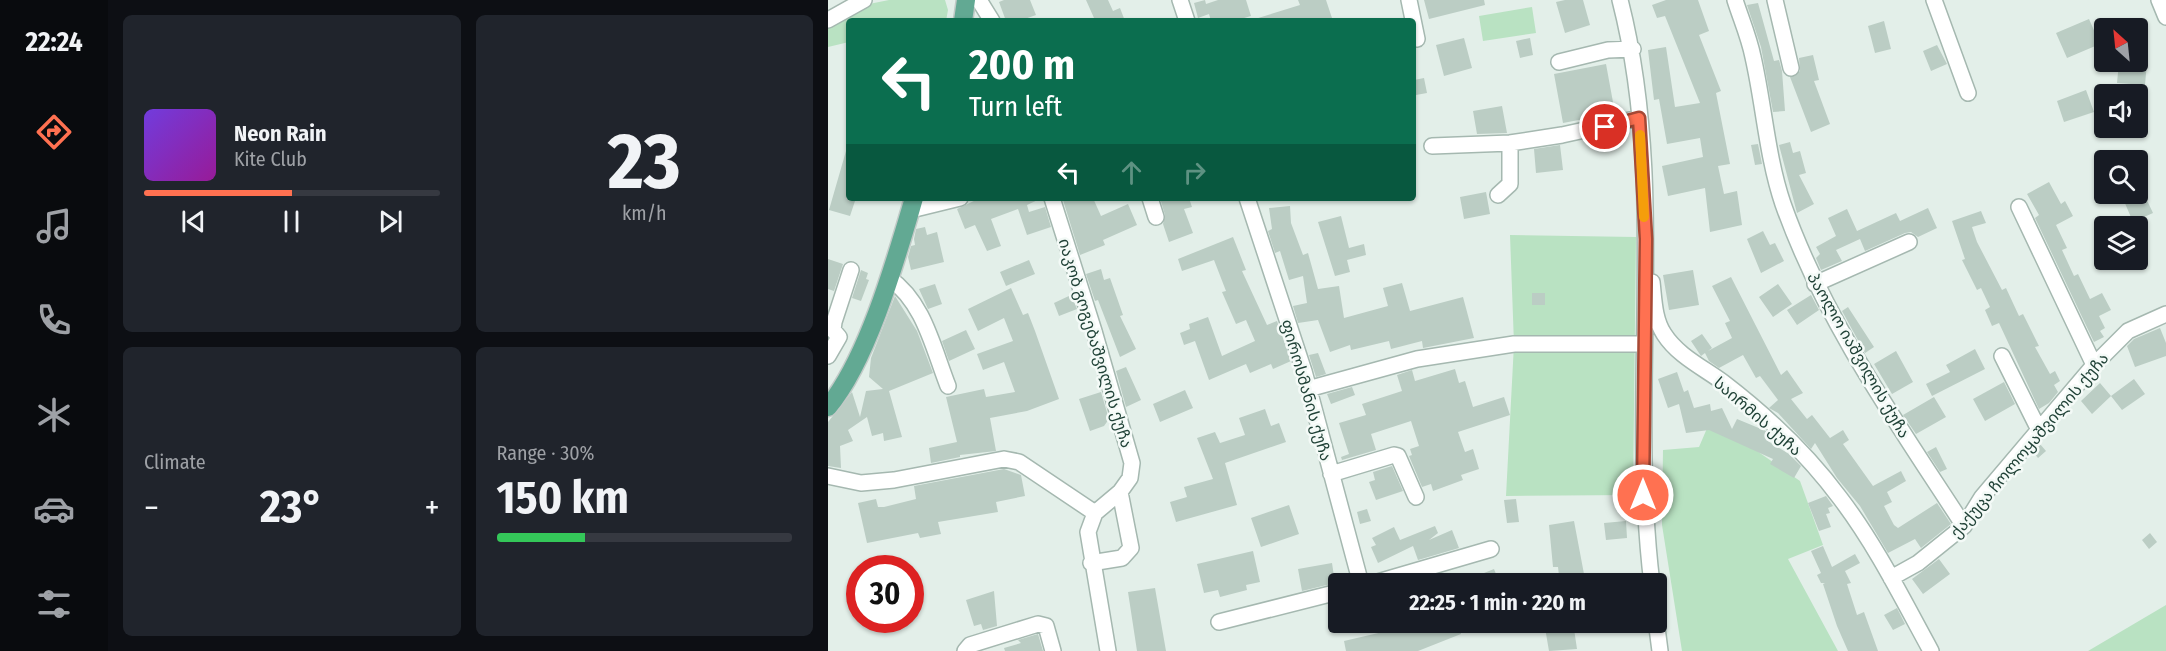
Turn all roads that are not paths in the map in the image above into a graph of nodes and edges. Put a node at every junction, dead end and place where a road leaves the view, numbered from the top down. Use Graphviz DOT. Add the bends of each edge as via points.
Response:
graph roads {
  1 [pos="862,0"];
  2 [pos="966,0"];
  3 [pos="979,0"];
  4 [pos="1180,0"];
  5 [pos="1409,0"];
  6 [pos="1620,0"];
  7 [pos="1736,0"];
  8 [pos="1775,0"];
  9 [pos="1934,0"];
  10 [pos="2159,0"];
  11 [pos="2166,16"];
  12 [pos="963,18"];
  13 [pos="991,18"];
  14 [pos="1186,18"];
  15 [pos="1413,18"];
  16 [pos="828,20"];
  17 [pos="1416,34"];
  18 [pos="1417,39"];
  19 [pos="1632,49"];
  20 [pos="1559,62"];
  21 [pos="1791,68"];
  22 [pos="1968,93"];
  23 [pos="1639,118"];
  24 [pos="1510,143"];
  25 [pos="1432,146"];
  26 [pos="1498,195"];
  27 [pos="936,201"];
  28 [pos="1053,201"];
  29 [pos="1151,201"];
  30 [pos="1248,201"];
  31 [pos="913,204"];
  32 [pos="2019,207"];
  33 [pos="1156,218"];
  34 [pos="1646,239"];
  35 [pos="1909,242"];
  36 [pos="851,270"];
  37 [pos="889,278"];
  38 [pos="1815,284"];
  39 [pos="2166,314"];
  40 [pos="839,337"];
  41 [pos="1643,344"];
  42 [pos="862,346"];
  43 [pos="828,356"];
  44 [pos="2002,356"];
  45 [pos="2094,365"];
  46 [pos="948,386"];
  47 [pos="1308,389"];
  48 [pos="828,407"];
  49 [pos="2039,430"];
  50 [pos="1331,474"];
  51 [pos="828,476"];
  52 [pos="1120,492"];
  53 [pos="1416,497"];
  54 [pos="1095,513"];
  55 [pos="1964,526"];
  56 [pos="1491,549"];
  57 [pos="1091,563"];
  58 [pos="1358,573"];
  59 [pos="1409,573"];
  60 [pos="1651,573"];
  61 [pos="1891,578"];
  62 [pos="1328,595"];
  63 [pos="1219,622"];
  64 [pos="1658,633"];
  65 [pos="965,651"];
  66 [pos="1053,651"];
  67 [pos="1108,651"];
  68 [pos="1660,651"];
  69 [pos="1931,651"];
  1 -- 16 [label="street"];
  2 -- 12 [label="main road"];
  3 -- 13 [label="street"];
  4 -- 14 [label="street"];
  5 -- 15 [label="street"];
  6 -- 19 [label="street"];
  7 -- 38 [label="street, პაოლო იაშვილის ქუჩა" via="1753,55 1782,202"];
  8 -- 21 [label="street"];
  9 -- 22 [label="street"];
  10 -- 11 [label="street"];
  17 -- 18 [label="street"];
  19 -- 20 [label="street"];
  19 -- 23 [label="street"];
  23 -- 24 [label="street"];
  23 -- 34 [label="street"];
  24 -- 25 [label="street"];
  24 -- 26 [label="street" via="1510,184"];
  27 -- 31 [label="street"];
  28 -- 52 [label="street, იაკობ გოგებაშვილის ქუჩა" via="1130,456 1130,478"];
  29 -- 33 [label="street"];
  30 -- 47 [label="street, ფიროსმანის ქუჩა"];
  31 -- 37 [label="main road"];
  32 -- 45 [label="street"];
  34 -- 41 [label="street"];
  34 -- 61 [label="street, საირმის ქუჩა" via="1657,319 1663,333 1797,447 1841,499"];
  35 -- 38 [label="street"];
  36 -- 40 [label="street" via="834,322 833,330"];
  37 -- 42 [label="main road"];
  37 -- 46 [label="street" via="904,288 917,306"];
  38 -- 55 [label="street, პაოლო იაშვილის ქუჩა" via="1876,389"];
  39 -- 45 [label="street, ქაქუცა ჩოლოყაშვილის ქუჩა" via="2128,331"];
  40 -- 42 [label="street"];
  40 -- 43 [label="street"];
  41 -- 47 [label="street" via="1514,344 1417,359"];
  41 -- 60 [label="street" via="1643,495"];
  42 -- 48 [label="main road"];
  44 -- 49 [label="street"];
  45 -- 49 [label="street, ქაქუცა ჩოლოყაშვილის ქუჩა"];
  47 -- 50 [label="street, ფიროსმანის ქუჩა"];
  49 -- 55 [label="street, ქაქუცა ჩოლოყაშვილის ქუჩა" via="1982,497"];
  50 -- 53 [label="street" via="1398,456"];
  50 -- 58 [label="street, ფიროსმანის ქუჩა"];
  51 -- 54 [label="street" via="872,482 1004,459 1019,462"];
  52 -- 54 [label="street, იაკობ გოგებაშვილის ქუჩა"];
  52 -- 57 [label="street" via="1131,548 1122,558"];
  54 -- 57 [label="street" via="1088,532"];
  55 -- 61 [label="street, ქაქუცა ჩოლოყაშვილის ქუჩა" via="1918,563"];
  56 -- 59 [label="street"];
  57 -- 67 [label="street"];
  61 -- 69 [label="street, საირმის ქუჩა"];
  62 -- 63 [label="street"];
  64 -- 68 [label="street"];
  65 -- 66 [label="street" via="970,645 1038,624 1046,626"];
}
